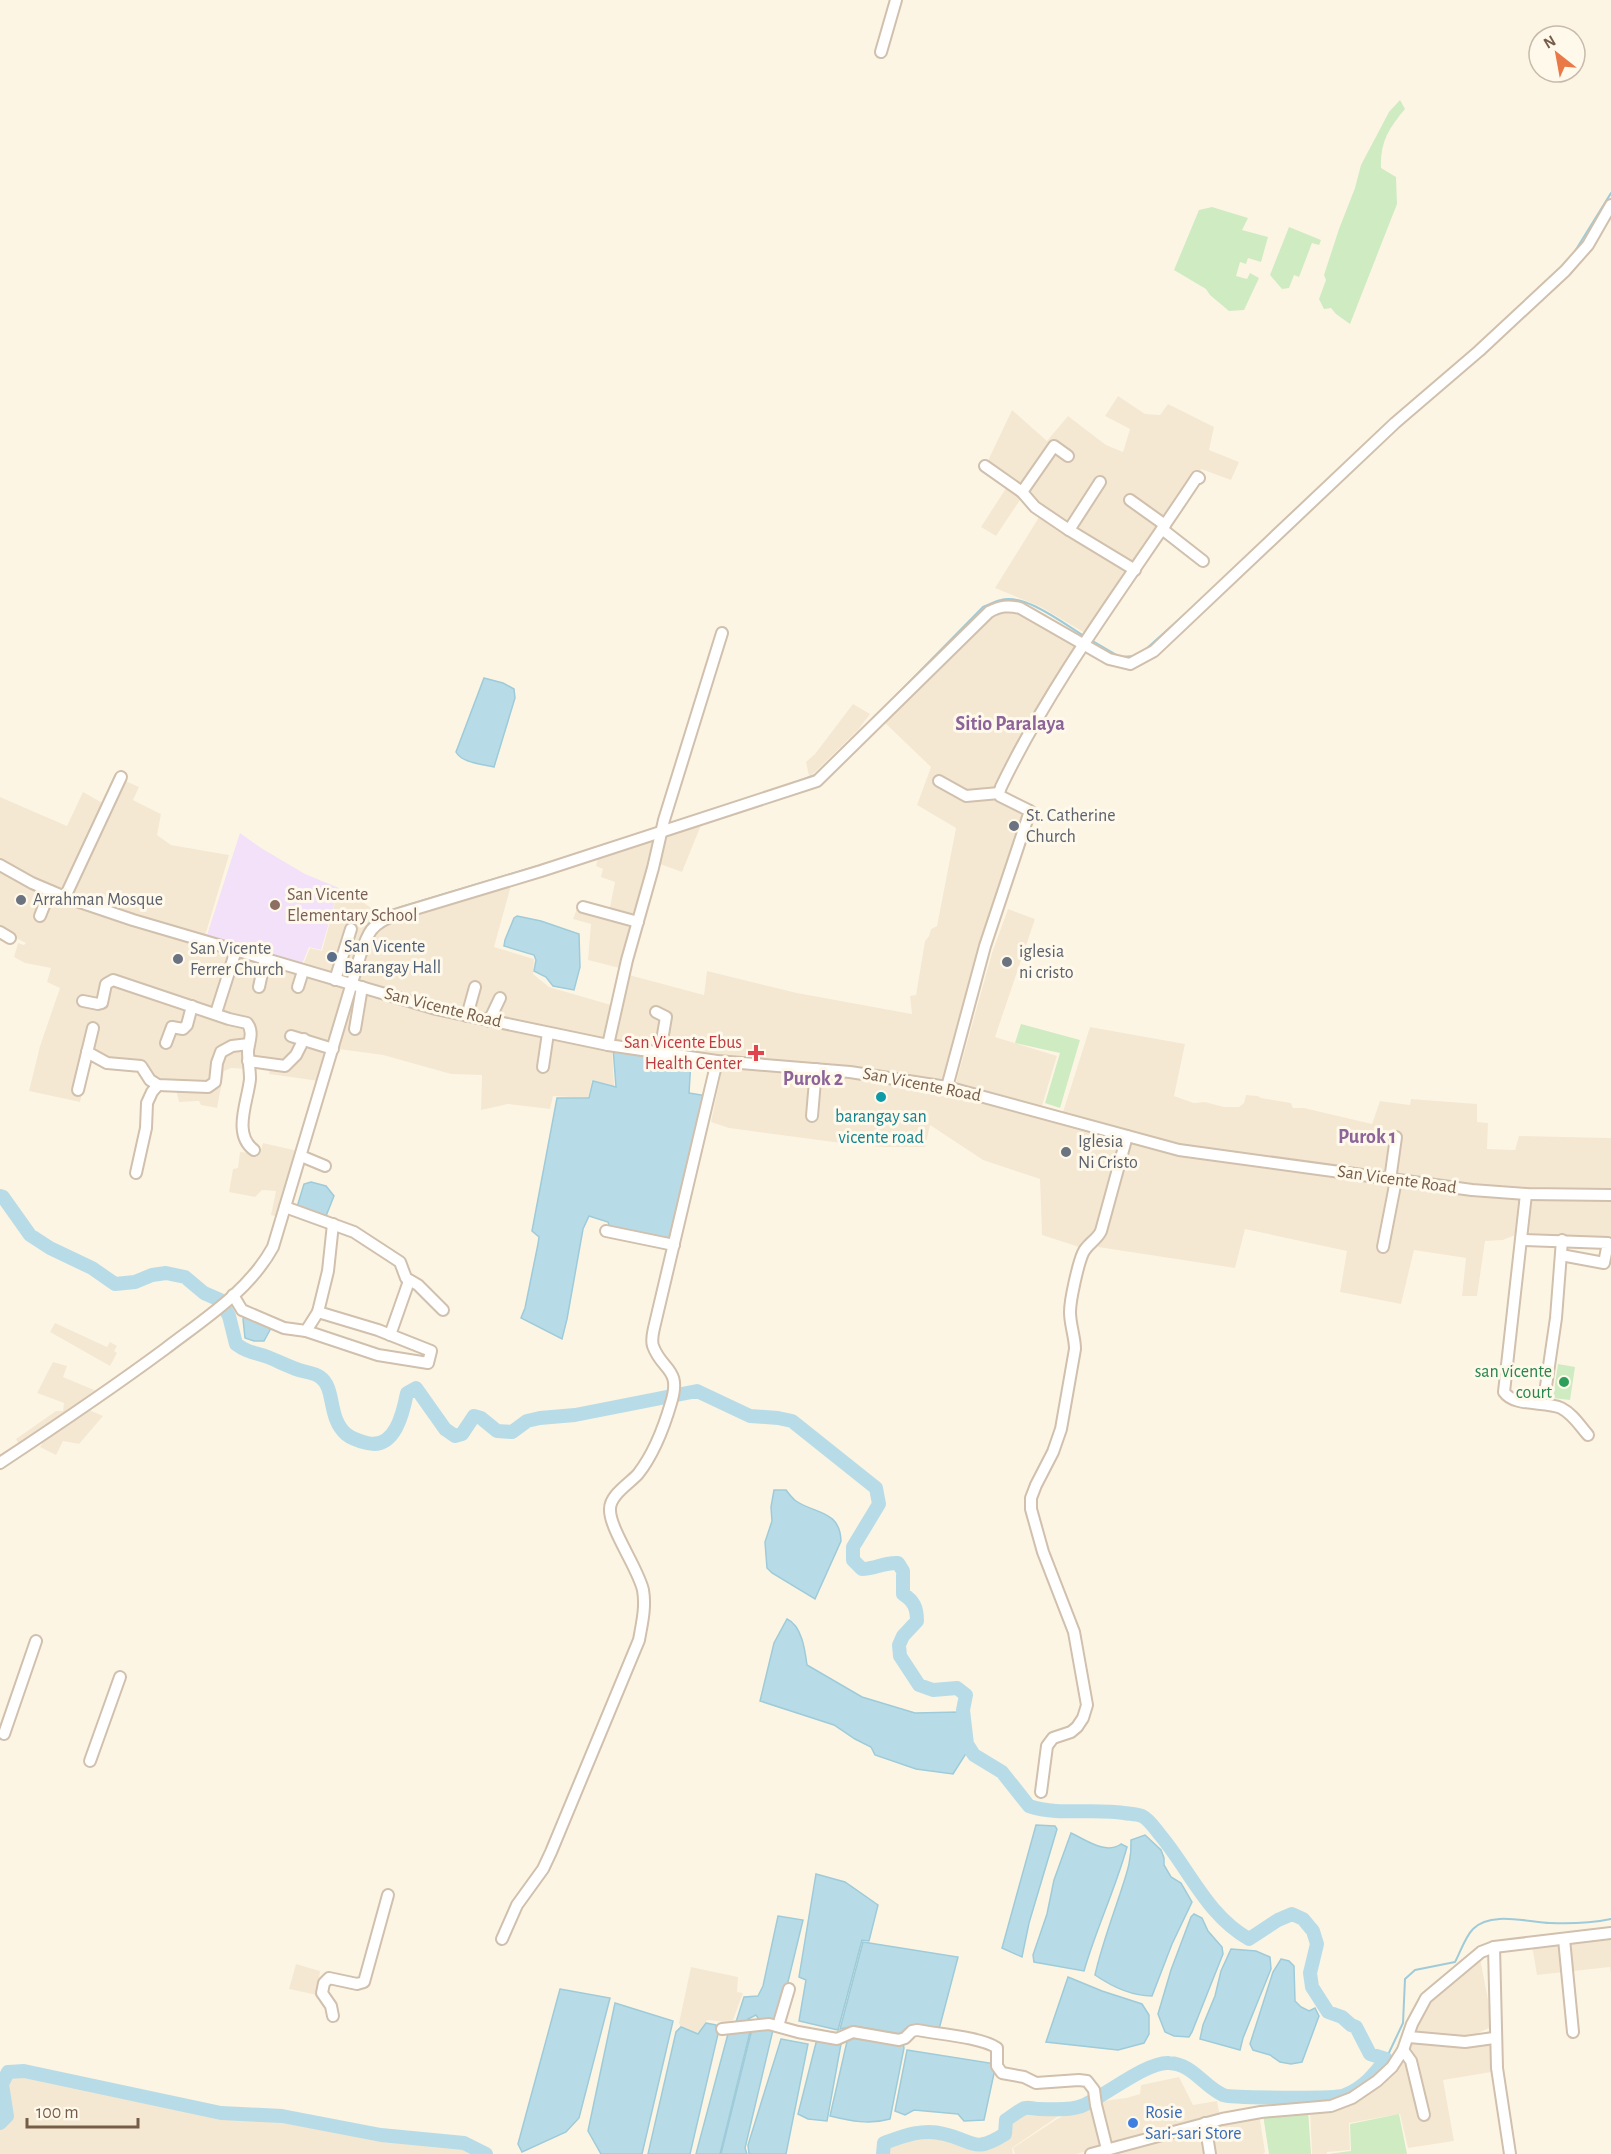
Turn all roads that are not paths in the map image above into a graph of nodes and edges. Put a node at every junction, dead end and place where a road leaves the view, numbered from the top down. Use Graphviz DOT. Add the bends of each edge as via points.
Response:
graph roads {
  1 [pos="896,0"];
  2 [pos="881,52"];
  3 [pos="1611,205"];
  4 [pos="1068,456"];
  5 [pos="985,466"];
  6 [pos="1199,478"];
  7 [pos="1100,482"];
  8 [pos="1022,492"];
  9 [pos="1130,500"];
  10 [pos="1164,527"];
  11 [pos="1069,530"];
  12 [pos="1203,561"];
  13 [pos="1135,570"];
  14 [pos="722,633"];
  15 [pos="1085,645"];
  16 [pos="121,777"];
  17 [pos="939,781"];
  18 [pos="999,793"];
  19 [pos="662,832"];
  20 [pos="0,865"];
  21 [pos="50,891"];
  22 [pos="65,897"];
  23 [pos="583,907"];
  24 [pos="40,916"];
  25 [pos="638,922"];
  26 [pos="351,929"];
  27 [pos="236,950"];
  28 [pos="265,959"];
  29 [pos="303,971"];
  30 [pos="335,980"];
  31 [pos="358,986"];
  32 [pos="259,987"];
  33 [pos="298,987"];
  34 [pos="475,987"];
  35 [pos="500,999"];
  36 [pos="83,1001"];
  37 [pos="192,1005"];
  38 [pos="656,1012"];
  39 [pos="216,1013"];
  40 [pos="467,1016"];
  41 [pos="489,1021"];
  42 [pos="93,1028"];
  43 [pos="355,1029"];
  44 [pos="548,1033"];
  45 [pos="291,1036"];
  46 [pos="304,1040"];
  47 [pos="166,1043"];
  48 [pos="249,1044"];
  49 [pos="608,1045"];
  50 [pos="333,1049"];
  51 [pos="87,1052"];
  52 [pos="660,1052"];
  53 [pos="248,1061"];
  54 [pos="717,1061"];
  55 [pos="543,1067"];
  56 [pos="816,1069"];
  57 [pos="158,1085"];
  58 [pos="947,1087"];
  59 [pos="78,1090"];
  60 [pos="812,1116"];
  61 [pos="1127,1136"];
  62 [pos="1396,1137"];
  63 [pos="254,1150"];
  64 [pos="301,1156"];
  65 [pos="325,1166"];
  66 [pos="135,1173"];
  67 [pos="1393,1180"];
  68 [pos="1526,1194"];
  69 [pos="1611,1195"];
  70 [pos="285,1207"];
  71 [pos="333,1224"];
  72 [pos="606,1231"];
  73 [pos="1521,1240"];
  74 [pos="1563,1240"];
  75 [pos="674,1245"];
  76 [pos="1383,1247"];
  77 [pos="1561,1255"];
  78 [pos="409,1281"];
  79 [pos="226,1302"];
  80 [pos="444,1310"];
  81 [pos="318,1312"];
  82 [pos="306,1331"];
  83 [pos="390,1335"];
  84 [pos="1545,1393"];
  85 [pos="1588,1435"];
  86 [pos="0,1463"];
  87 [pos="36,1641"];
  88 [pos="120,1677"];
  89 [pos="4,1734"];
  90 [pos="90,1761"];
  91 [pos="1041,1792"];
  92 [pos="388,1895"];
  93 [pos="1611,1933"];
  94 [pos="502,1939"];
  95 [pos="1564,1939"];
  96 [pos="1494,1947"];
  97 [pos="789,1989"];
  98 [pos="333,2016"];
  99 [pos="778,2026"];
  100 [pos="722,2029"];
  101 [pos="1573,2032"];
  102 [pos="1409,2037"];
  103 [pos="1494,2038"];
  104 [pos="1403,2050"];
  105 [pos="1424,2115"];
  106 [pos="1205,2123"];
  107 [pos="1107,2149"];
  108 [pos="1091,2154"];
  109 [pos="1210,2154"];
  110 [pos="1510,2154"];
  1 -- 2 [label="street"];
  3 -- 15 [label="street" via="1588,245 1565,271 1395,423 1154,651 1130,664 1109,659"];
  4 -- 8 [label="street" via="1054,446"];
  5 -- 8 [label="street"];
  6 -- 10 [label="street"];
  7 -- 11 [label="street"];
  8 -- 11 [label="street" via="1035,507"];
  9 -- 10 [label="street"];
  10 -- 12 [label="street"];
  10 -- 13 [label="street"];
  11 -- 13 [label="street"];
  13 -- 15 [label="street"];
  14 -- 19 [label="street"];
  15 -- 18 [label="street" via="1037,718"];
  15 -- 19 [label="street" via="1020,608 1000,607 989,612 817,782"];
  16 -- 22 [label="street"];
  17 -- 18 [label="street" via="966,796"];
  18 -- 58 [label="street" via="1030,811 985,946"];
  19 -- 25 [label="street"];
  19 -- 31 [label="street" via="387,918 367,936"];
  20 -- 21 [label="street, San Vicente Road"];
  21 -- 22 [label="street, San Vicente Road"];
  21 -- 24 [label="street"];
  22 -- 27 [label="street, San Vicente Road"];
  23 -- 25 [label="street"];
  25 -- 49 [label="street"];
  26 -- 30 [label="street"];
  27 -- 28 [label="street, San Vicente Road"];
  27 -- 39 [label="street"];
  28 -- 29 [label="street, San Vicente Road"];
  28 -- 32 [label="street"];
  29 -- 30 [label="street, San Vicente Road"];
  29 -- 33 [label="street"];
  30 -- 31 [label="street, San Vicente Road"];
  31 -- 40 [label="street, San Vicente Road"];
  31 -- 43 [label="street"];
  31 -- 50 [label="street"];
  34 -- 40 [label="street"];
  35 -- 41 [label="street"];
  36 -- 37 [label="street" via="102,1003 107,983 112,980"];
  37 -- 39 [label="street"];
  37 -- 47 [label="street" via="186,1027 171,1027"];
  38 -- 52 [label="street" via="666,1017"];
  39 -- 48 [label="street" via="248,1023"];
  40 -- 41 [label="street, San Vicente Road"];
  41 -- 44 [label="street, San Vicente Road"];
  42 -- 51 [label="street"];
  44 -- 49 [label="street, San Vicente Road"];
  44 -- 55 [label="street"];
  45 -- 46 [label="street"];
  46 -- 50 [label="street"];
  46 -- 53 [label="street" via="285,1066"];
  48 -- 53 [label="street"];
  48 -- 57 [label="street" via="221,1052 216,1080 210,1087"];
  49 -- 52 [label="street, San Vicente Road"];
  50 -- 64 [label="street"];
  51 -- 57 [label="street" via="107,1064 141,1066"];
  51 -- 59 [label="street"];
  52 -- 54 [label="street, San Vicente Road"];
  53 -- 63 [label="street" via="250,1078 242,1119 246,1142"];
  54 -- 56 [label="street, San Vicente Road"];
  54 -- 75 [label="street"];
  56 -- 58 [label="street, San Vicente Road"];
  56 -- 60 [label="street"];
  57 -- 66 [label="street" via="147,1103 146,1132"];
  58 -- 61 [label="street, San Vicente Road"];
  61 -- 67 [label="street, San Vicente Road" via="1179,1150"];
  61 -- 91 [label="street" via="1101,1231 1080,1259 1070,1311 1075,1350 1061,1430 1031,1498 1043,1552 1074,1632 1087,1705 1077,1727 1053,1738 1047,1746"];
  62 -- 67 [label="street"];
  64 -- 65 [label="street"];
  64 -- 70 [label="street"];
  67 -- 68 [label="street, San Vicente Road"];
  67 -- 76 [label="street"];
  68 -- 69 [label="street, San Vicente Road"];
  68 -- 73 [label="street"];
  70 -- 71 [label="street"];
  70 -- 79 [label="street" via="264,1263"];
  71 -- 78 [label="street" via="354,1232 400,1262"];
  71 -- 81 [label="street"];
  72 -- 75 [label="street"];
  73 -- 74 [label="street"];
  73 -- 85 [label="street" via="1504,1392 1514,1400 1563,1409"];
  74 -- 77 [label="street"];
  74 -- 77 [label="street" via="1608,1243 1604,1263"];
  75 -- 94 [label="street" via="652,1341 674,1378 671,1404 649,1459 616,1495 609,1509 643,1588 645,1606 639,1640 551,1852 517,1905"];
  77 -- 84 [label="street"];
  78 -- 80 [label="street"];
  78 -- 83 [label="street"];
  79 -- 82 [label="street" via="284,1328"];
  79 -- 86 [label="street" via="108,1391"];
  81 -- 82 [label="street"];
  81 -- 83 [label="street"];
  82 -- 83 [label="street" via="378,1355 428,1364 431,1351"];
  87 -- 89 [label="street"];
  88 -- 90 [label="street"];
  92 -- 98 [label="street" via="364,1982 329,1978 324,1983 322,1993"];
  93 -- 95 [label="street"];
  95 -- 96 [label="street"];
  95 -- 101 [label="street"];
  96 -- 102 [label="street" via="1481,1952 1426,1998"];
  96 -- 103 [label="street"];
  97 -- 99 [label="street"];
  99 -- 100 [label="street" via="755,2024"];
  99 -- 107 [label="street" via="837,2039 853,2032 899,2040 914,2030 995,2046 997,2066 1002,2073 1036,2083 1087,2081 1094,2090"];
  102 -- 103 [label="street" via="1465,2042"];
  102 -- 104 [label="street"];
  103 -- 110 [label="street"];
  104 -- 105 [label="street" via="1411,2061"];
  104 -- 106 [label="street" via="1377,2081 1331,2106 1261,2112"];
  106 -- 107 [label="street"];
  106 -- 109 [label="street"];
  107 -- 108 [label="street"];
}
